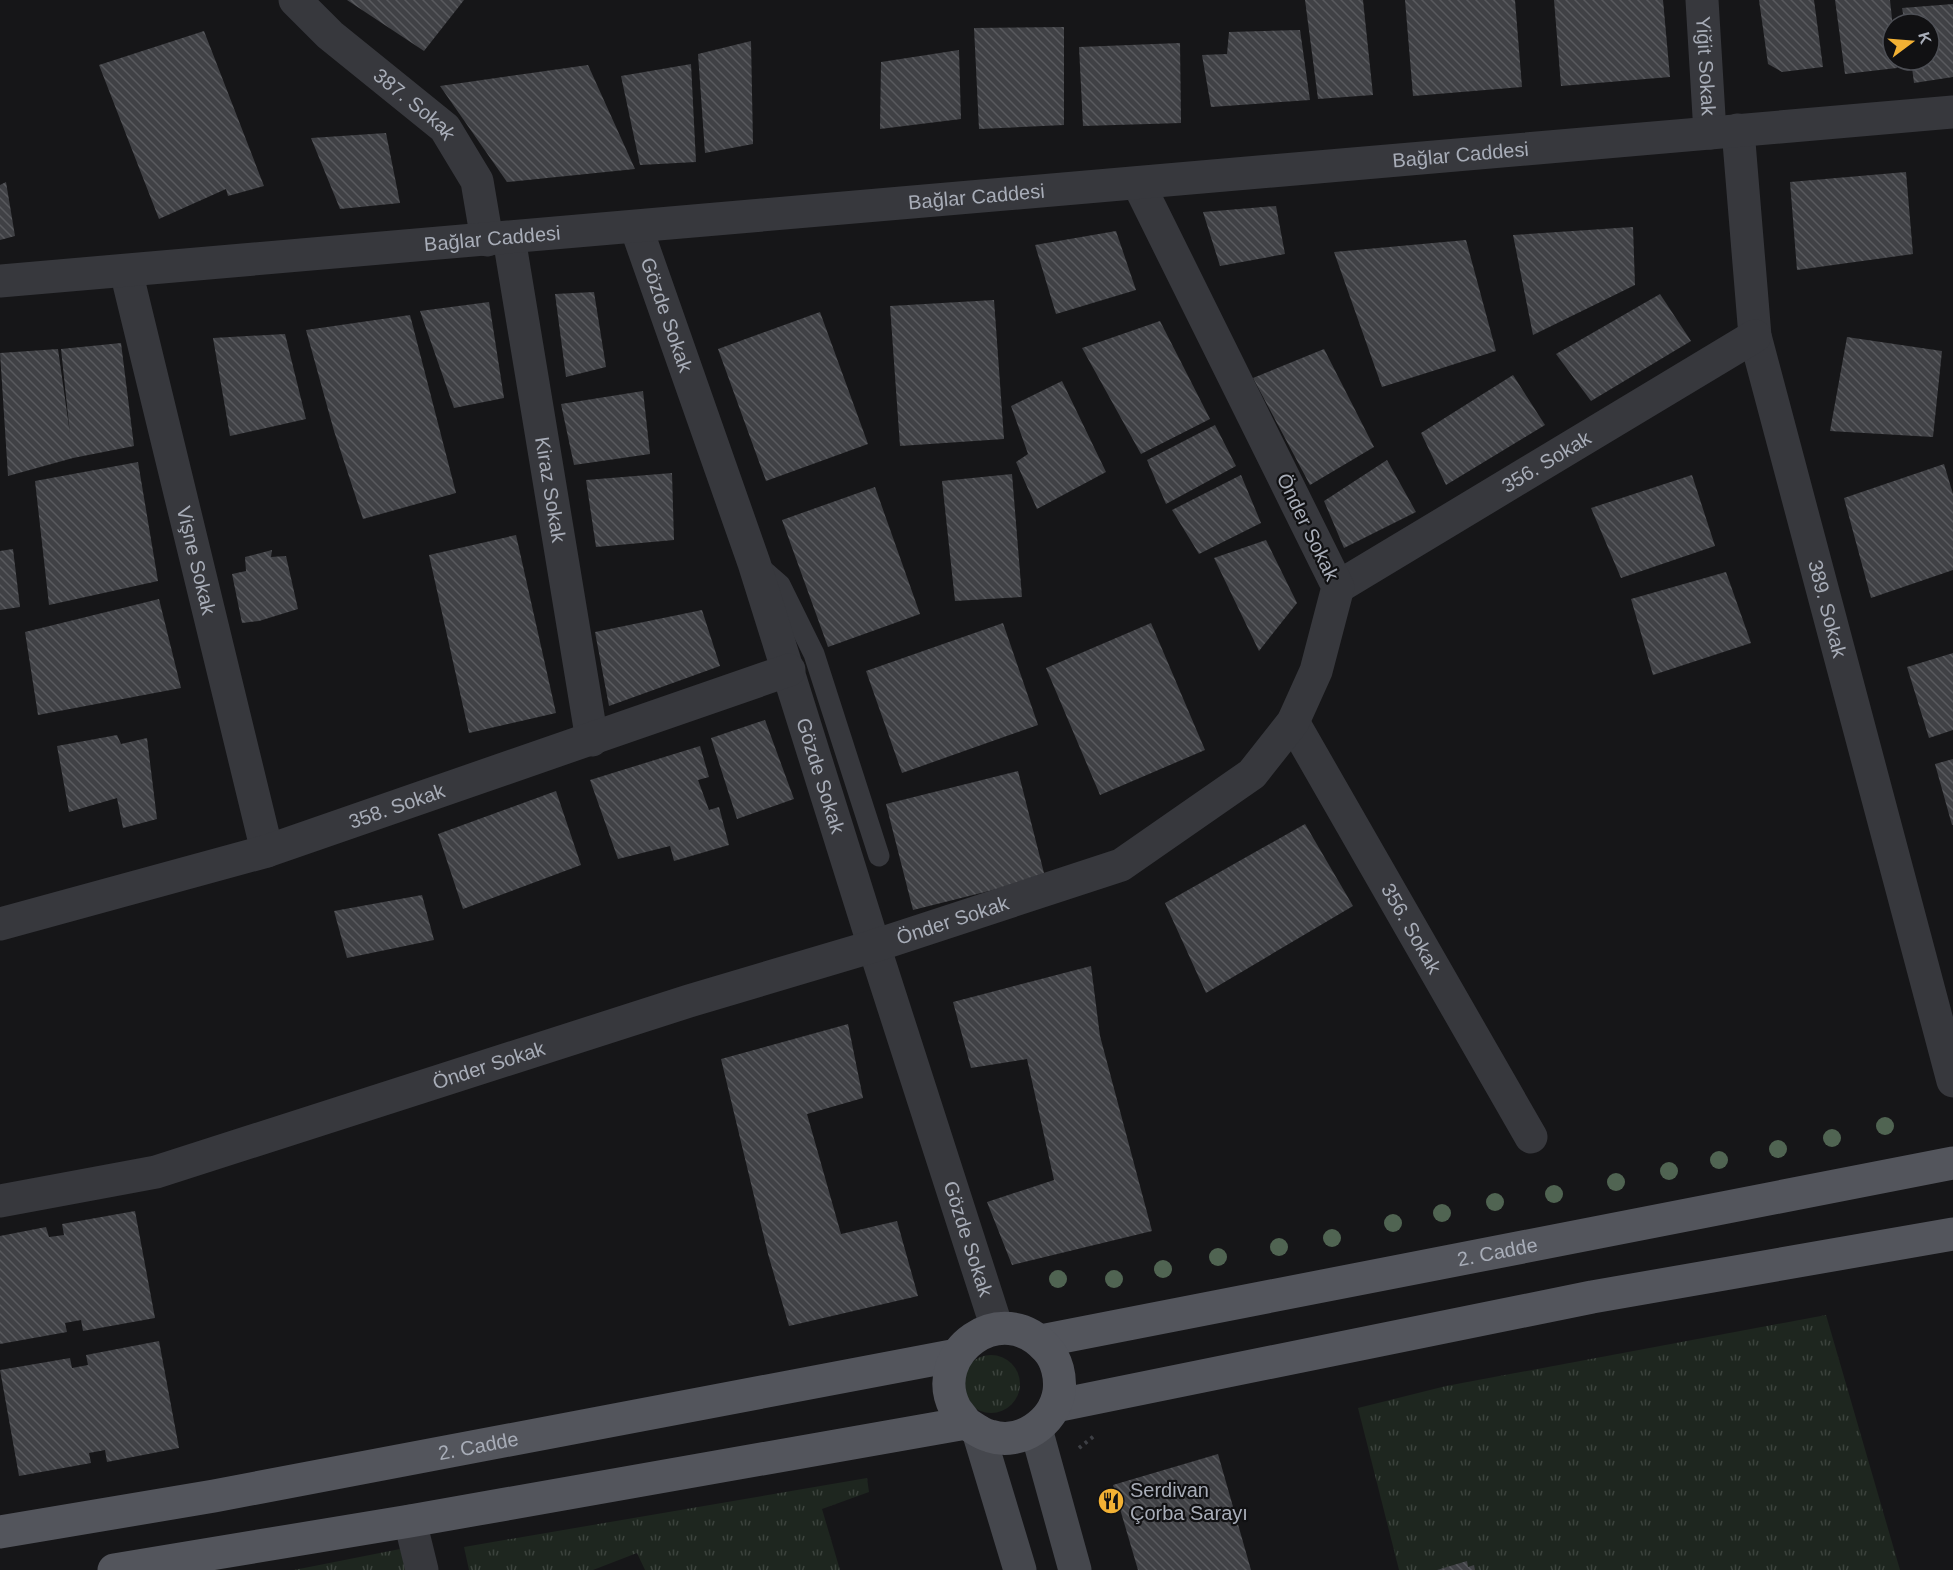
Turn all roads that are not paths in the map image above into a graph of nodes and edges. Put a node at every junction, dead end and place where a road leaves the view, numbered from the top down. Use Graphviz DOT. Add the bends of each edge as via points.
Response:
graph roads {
  1 [pos="296,0"];
  2 [pos="1702,0"];
  3 [pos="1953,112"];
  4 [pos="1724,132"];
  5 [pos="1138,183"];
  6 [pos="636,227"];
  7 [pos="498,239"];
  8 [pos="126,271"];
  9 [pos="0,281"];
  10 [pos="1755,336"];
  11 [pos="754,563"];
  12 [pos="1338,587"];
  13 [pos="789,670"];
  14 [pos="1293,722"];
  15 [pos="592,740"];
  16 [pos="267,851"];
  17 [pos="879,856"];
  18 [pos="0,924"];
  19 [pos="874,946"];
  20 [pos="1953,1081"];
  21 [pos="1531,1137"];
  22 [pos="1953,1163"];
  23 [pos="0,1201"];
  24 [pos="1953,1234"];
  25 [pos="997,1328"];
  26 [pos="1041,1341"];
  27 [pos="957,1355"];
  28 [pos="1045,1417"];
  29 [pos="972,1427"];
  30 [pos="410,1521"];
  31 [pos="0,1532"];
  32 [pos="169,1565"];
  33 [pos="114,1570"];
  34 [pos="422,1570"];
  35 [pos="1020,1570"];
  36 [pos="1075,1570"];
  1 -- 7 [label="street, 387. Sokak" via="330,35 445,128 477,181"];
  2 -- 4 [label="street, Yiğit Sokak"];
  3 -- 4 [label="street, Bağlar Caddesi"];
  4 -- 5 [label="street, Bağlar Caddesi"];
  4 -- 10 [label="street, 389. Sokak"];
  5 -- 6 [label="street, Bağlar Caddesi"];
  5 -- 12 [label="street, Önder Sokak"];
  6 -- 7 [label="street, Bağlar Caddesi"];
  6 -- 11 [label="street, Gözde Sokak"];
  7 -- 8 [label="street, Bağlar Caddesi"];
  7 -- 15 [label="street, Kiraz Sokak"];
  8 -- 9 [label="street, Bağlar Caddesi"];
  8 -- 16 [label="street, Vişne Sokak"];
  10 -- 12 [label="street, 356. Sokak"];
  10 -- 20 [label="street, 389. Sokak"];
  11 -- 13 [label="street, Gözde Sokak"];
  11 -- 17 [label="lane" via="780,585 814,654"];
  12 -- 14 [label="street, Önder Sokak" via="1316,671"];
  13 -- 15 [label="street, 358. Sokak"];
  13 -- 19 [label="street, Gözde Sokak"];
  14 -- 19 [label="street, Önder Sokak" via="1252,774 1121,865"];
  14 -- 21 [label="street, 356. Sokak"];
  15 -- 16 [label="street, 358. Sokak"];
  16 -- 18 [label="street, 358. Sokak"];
  19 -- 23 [label="street, Önder Sokak" via="689,1001 156,1172"];
  19 -- 25 [label="street, Gözde Sokak"];
  22 -- 26 [label="main road, 2. Cadde"];
  24 -- 28 [label="main road" via="1592,1297"];
  25 -- 26 [label="main road" via="1013,1328"];
  25 -- 27 [label="main road" via="967,1342"];
  26 -- 28 [label="main road" via="1057,1365 1059,1379 1059,1393"];
  27 -- 29 [label="main road" via="950,1372 950,1391 955,1408"];
  27 -- 31 [label="main road, 2. Cadde" via="214,1496"];
  28 -- 29 [label="main road" via="1022,1436 992,1437"];
  28 -- 36 [label="main road"];
  29 -- 30 [label="main road"];
  29 -- 35 [label="main road"];
  30 -- 32 [label="main road"];
  30 -- 34 [label="street"];
  32 -- 33 [label="main road"];
}
